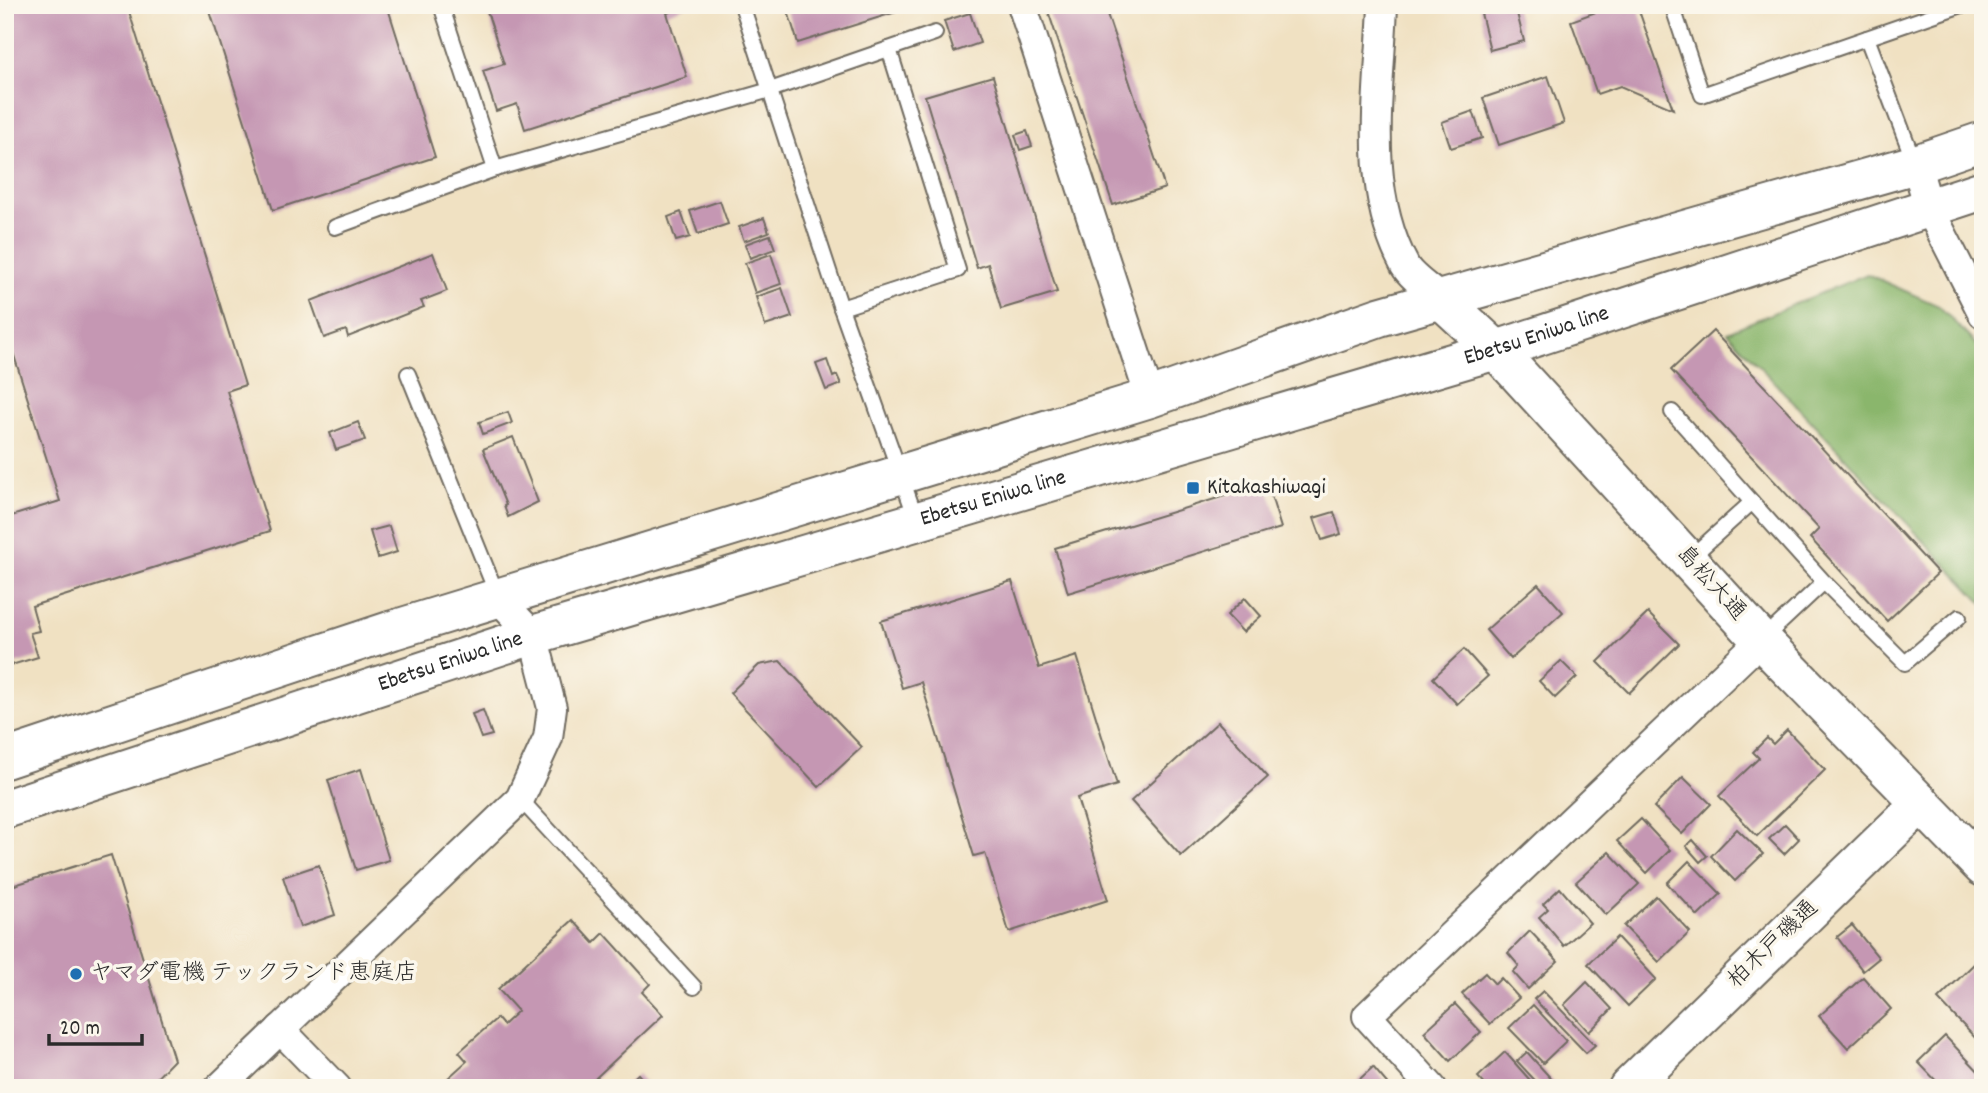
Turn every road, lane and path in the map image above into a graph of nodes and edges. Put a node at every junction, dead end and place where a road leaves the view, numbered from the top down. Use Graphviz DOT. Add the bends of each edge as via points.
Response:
graph roads {
  1 [pos="441,5"];
  2 [pos="742,5"];
  3 [pos="1022,5"];
  4 [pos="1383,5"];
  5 [pos="1672,5"];
  6 [pos="1962,5"];
  7 [pos="935,33"];
  8 [pos="1867,38"];
  9 [pos="889,48"];
  10 [pos="770,90"];
  11 [pos="1983,141"];
  12 [pos="1916,164"];
  13 [pos="495,169"];
  14 [pos="1983,190"];
  15 [pos="1930,208"];
  16 [pos="335,227"];
  17 [pos="1441,299"];
  18 [pos="841,308"];
  19 [pos="1983,314"];
  20 [pos="1496,350"];
  21 [pos="408,374"];
  22 [pos="1150,398"];
  23 [pos="1672,412"];
  24 [pos="901,474"];
  25 [pos="1752,502"];
  26 [pos="918,523"];
  27 [pos="1688,560"];
  28 [pos="1824,582"];
  29 [pos="498,598"];
  30 [pos="1959,617"];
  31 [pos="533,635"];
  32 [pos="1761,640"];
  33 [pos="5,759"];
  34 [pos="520,799"];
  35 [pos="1921,803"];
  36 [pos="5,809"];
  37 [pos="1983,867"];
  38 [pos="694,986"];
  39 [pos="279,1029"];
  40 [pos="219,1088"];
  41 [pos="337,1088"];
  42 [pos="1432,1088"];
  43 [pos="1628,1088"];
  1 -- 13 [label="lane"];
  2 -- 10 [label="lane"];
  3 -- 22 [label="street"];
  4 -- 17 [label="street" via="1377,156 1382,210 1406,268"];
  5 -- 8 [label="lane" via="1702,95"];
  6 -- 8 [label="lane"];
  7 -- 9 [label="lane"];
  8 -- 12 [label="lane"];
  9 -- 10 [label="lane"];
  9 -- 18 [label="lane" via="958,271"];
  10 -- 13 [label="lane"];
  10 -- 18 [label="lane"];
  11 -- 12 [label="main road, Ebetsu Eniwa line"];
  12 -- 15 [label="street"];
  12 -- 17 [label="main road, Ebetsu Eniwa line"];
  13 -- 16 [label="lane"];
  14 -- 15 [label="main road, Ebetsu Eniwa line"];
  15 -- 19 [label="street"];
  15 -- 20 [label="main road, Ebetsu Eniwa line"];
  17 -- 20 [label="main road, 島松大通"];
  17 -- 22 [label="main road, Ebetsu Eniwa line"];
  18 -- 24 [label="lane"];
  20 -- 26 [label="main road, Ebetsu Eniwa line"];
  20 -- 27 [label="main road, 島松大通"];
  21 -- 29 [label="lane"];
  22 -- 24 [label="main road, Ebetsu Eniwa line"];
  23 -- 25 [label="lane"];
  24 -- 26 [label="lane"];
  24 -- 29 [label="main road, Ebetsu Eniwa line"];
  25 -- 27 [label="lane"];
  25 -- 28 [label="lane"];
  26 -- 31 [label="main road, Ebetsu Eniwa line"];
  27 -- 32 [label="main road, 島松大通"];
  28 -- 30 [label="lane" via="1905,663"];
  28 -- 32 [label="lane"];
  29 -- 31 [label="street"];
  29 -- 33 [label="main road, Ebetsu Eniwa line"];
  31 -- 34 [label="street" via="552,708 548,738"];
  31 -- 36 [label="main road, Ebetsu Eniwa line"];
  32 -- 35 [label="main road, 島松大通"];
  32 -- 42 [label="street" via="1367,1016"];
  34 -- 38 [label="lane"];
  34 -- 39 [label="street"];
  35 -- 37 [label="main road, 島松大通"];
  35 -- 43 [label="main road, 柏木戸磯通"];
  39 -- 40 [label="street"];
  39 -- 41 [label="street"];
}
